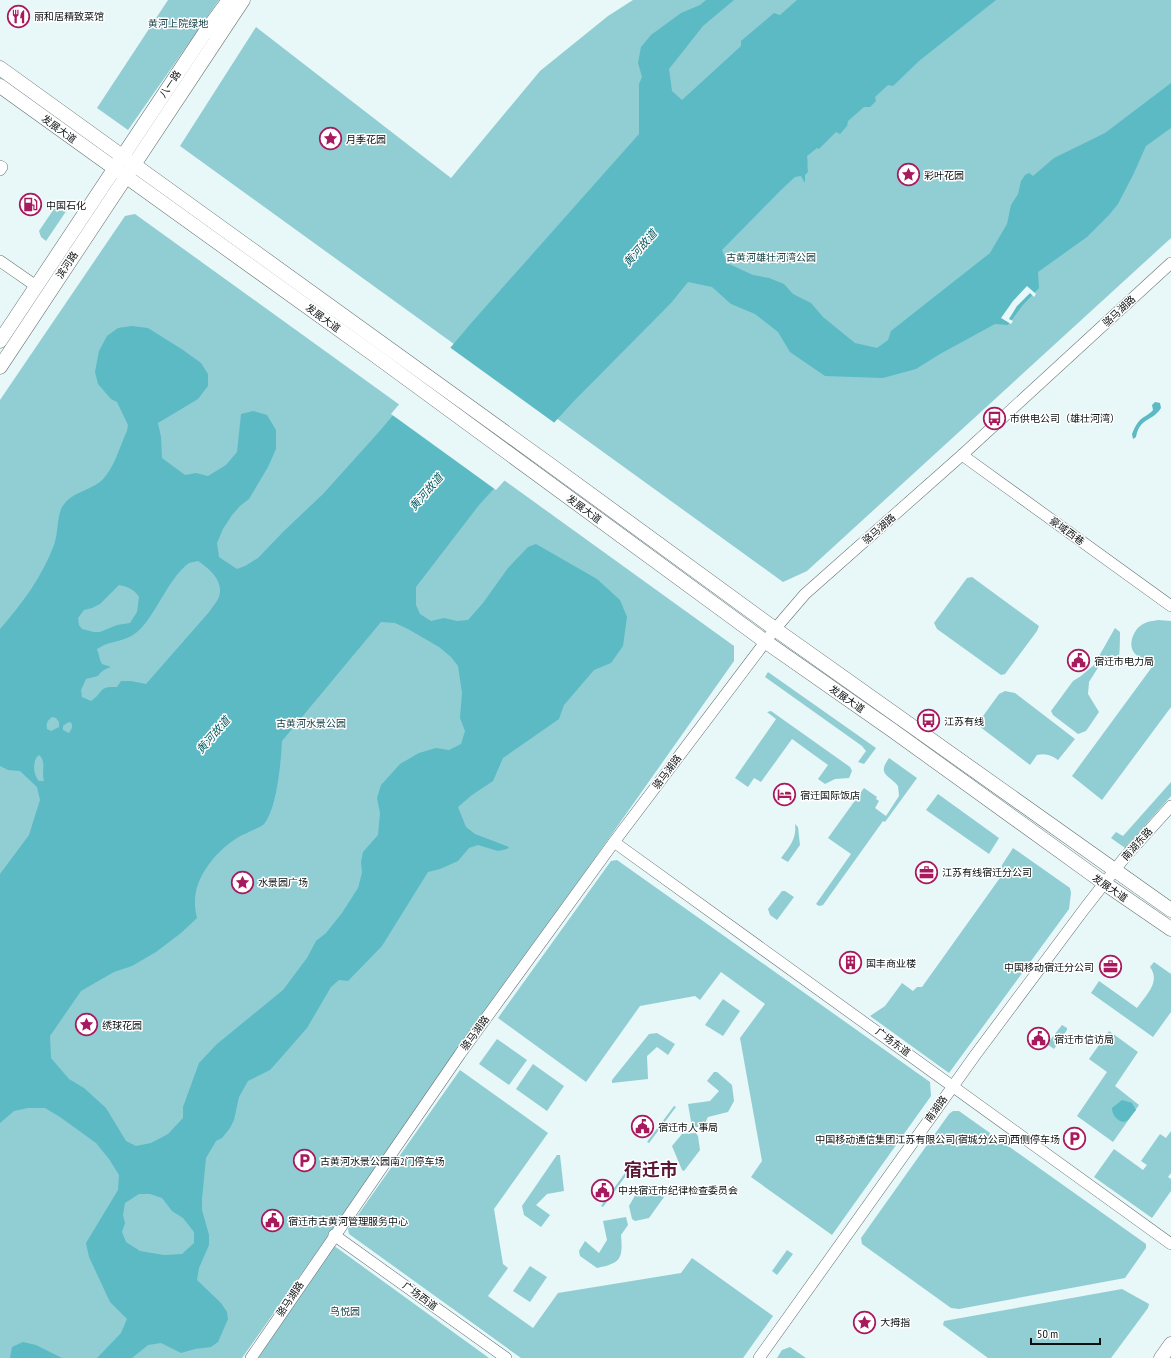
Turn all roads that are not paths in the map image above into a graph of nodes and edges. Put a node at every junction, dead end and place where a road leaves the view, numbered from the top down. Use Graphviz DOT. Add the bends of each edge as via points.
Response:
graph roads {
  1 [pos="229,0"];
  2 [pos="243,0"];
  3 [pos="0,68"];
  4 [pos="0,86"];
  5 [pos="122,156"];
  6 [pos="135,164"];
  7 [pos="0,166"];
  8 [pos="114,169"];
  9 [pos="0,170"];
  10 [pos="126,177"];
  11 [pos="0,261"];
  12 [pos="1171,263"];
  13 [pos="36,286"];
  14 [pos="0,341"];
  15 [pos="384,354"];
  16 [pos="0,367"];
  17 [pos="962,455"];
  18 [pos="1171,606"];
  19 [pos="775,629"];
  20 [pos="766,642"];
  21 [pos="1171,806"];
  22 [pos="614,842"];
  23 [pos="1115,870"];
  24 [pos="1104,883"];
  25 [pos="1171,910"];
  26 [pos="1171,929"];
  27 [pos="953,1086"];
  28 [pos="334,1235"];
  29 [pos="1171,1244"];
  30 [pos="1171,1344"];
  31 [pos="251,1358"];
  32 [pos="506,1358"];
  33 [pos="759,1358"];
  34 [pos="1161,1358"];
  1 -- 5 [label="main road, 八一路"];
  2 -- 6 [label="main road, 八一路"];
  3 -- 5 [label="main road, 发展大道"];
  4 -- 8 [label="main road, 发展大道"];
  5 -- 6 [label="main road, 发展大道"];
  5 -- 8 [label="main road, 八一路"];
  6 -- 10 [label="main road, 滨河路"];
  6 -- 15 [label="main road, 发展大道"];
  7 -- 9 [label="street"];
  8 -- 10 [label="main road, 发展大道"];
  8 -- 13 [label="main road, 滨河路"];
  10 -- 15 [label="main road, 发展大道"];
  10 -- 16 [label="main road, 滨河路"];
  11 -- 13 [label="street"];
  12 -- 17 [label="street, 骆马湖路"];
  13 -- 14 [label="main road, 滨河路"];
  15 -- 19 [label="main road, 发展大道" via="550,464"];
  15 -- 20 [label="main road, 发展大道" via="542,478"];
  17 -- 18 [label="street, 豪域西巷"];
  17 -- 19 [label="street, 骆马湖路" via="805,594"];
  19 -- 20 [label="street, 骆马湖路"];
  19 -- 23 [label="main road, 发展大道"];
  20 -- 22 [label="street, 骆马湖路"];
  20 -- 24 [label="main road, 发展大道"];
  21 -- 23 [label="street, 南湖东路"];
  22 -- 27 [label="street, 广场东道"];
  22 -- 28 [label="street, 骆马湖路" via="460,1054"];
  23 -- 24 [label="street, 南湖东路"];
  23 -- 25 [label="main road, 发展大道"];
  24 -- 26 [label="main road, 发展大道"];
  24 -- 27 [label="street, 南湖路"];
  27 -- 29 [label="street, 广场东道"];
  27 -- 33 [label="street, 南湖路"];
  28 -- 31 [label="street, 骆马湖路"];
  28 -- 32 [label="street, 广场西道"];
  30 -- 34 [label="main road"];
}
